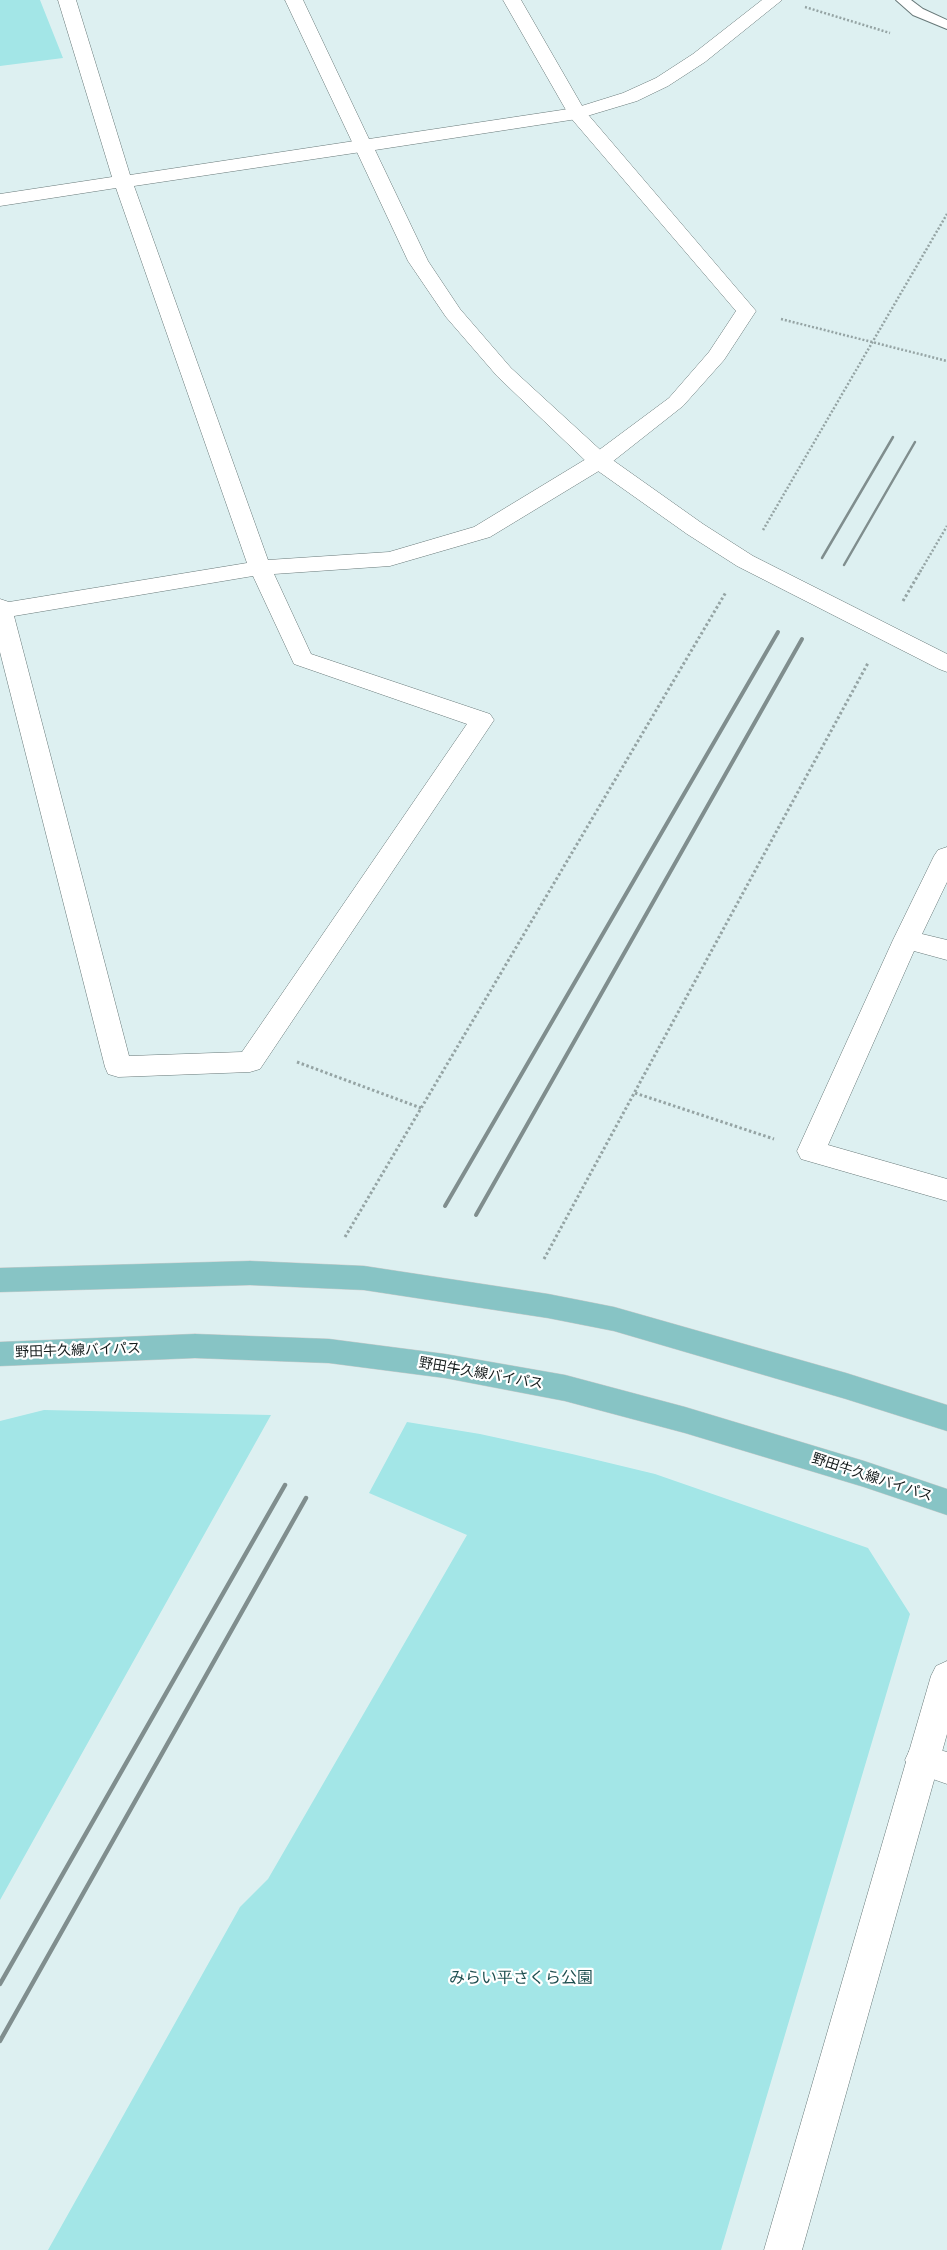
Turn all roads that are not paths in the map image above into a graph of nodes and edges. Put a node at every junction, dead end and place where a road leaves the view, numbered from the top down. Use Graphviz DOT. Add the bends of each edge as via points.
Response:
graph roads {
  1 [pos="67,0"];
  2 [pos="294,0"];
  3 [pos="512,0"];
  4 [pos="773,0"];
  5 [pos="903,0"];
  6 [pos="947,25"];
  7 [pos="577,113"];
  8 [pos="361,146"];
  9 [pos="124,182"];
  10 [pos="0,200"];
  11 [pos="599,461"];
  12 [pos="260,568"];
  13 [pos="1,608"];
  14 [pos="947,664"];
  15 [pos="947,856"];
  16 [pos="906,940"];
  17 [pos="947,950"];
  18 [pos="947,1190"];
  19 [pos="0,1280"];
  20 [pos="0,1354"];
  21 [pos="947,1418"];
  22 [pos="947,1502"];
  23 [pos="947,1676"];
  24 [pos="934,1764"];
  25 [pos="783,2250"];
  1 -- 9 [label="street"];
  2 -- 8 [label="street"];
  3 -- 7 [label="street"];
  4 -- 7 [label="street" via="699,58 662,82 630,97"];
  5 -- 6 [label="lane" via="918,12"];
  7 -- 8 [label="street"];
  7 -- 11 [label="street" via="746,311 717,356 676,402"];
  8 -- 9 [label="street"];
  8 -- 11 [label="street" via="418,261 453,313 504,372"];
  9 -- 10 [label="street"];
  9 -- 12 [label="street"];
  11 -- 12 [label="street" via="482,532 390,559"];
  11 -- 14 [label="street" via="745,561"];
  12 -- 13 [label="street"];
  12 -- 13 [label="street" via="302,659 482,720 250,1062 118,1067"];
  15 -- 16 [label="street"];
  16 -- 17 [label="street"];
  16 -- 18 [label="street" via="810,1151"];
  19 -- 21 [label="main road" via="250,1273 382,1281 614,1319"];
  20 -- 22 [label="main road, 野田牛久線バイパス" via="195,1346 329,1351 445,1366 565,1388 685,1420"];
  23 -- 24 [label="street"];
  24 -- 25 [label="street"];
}
